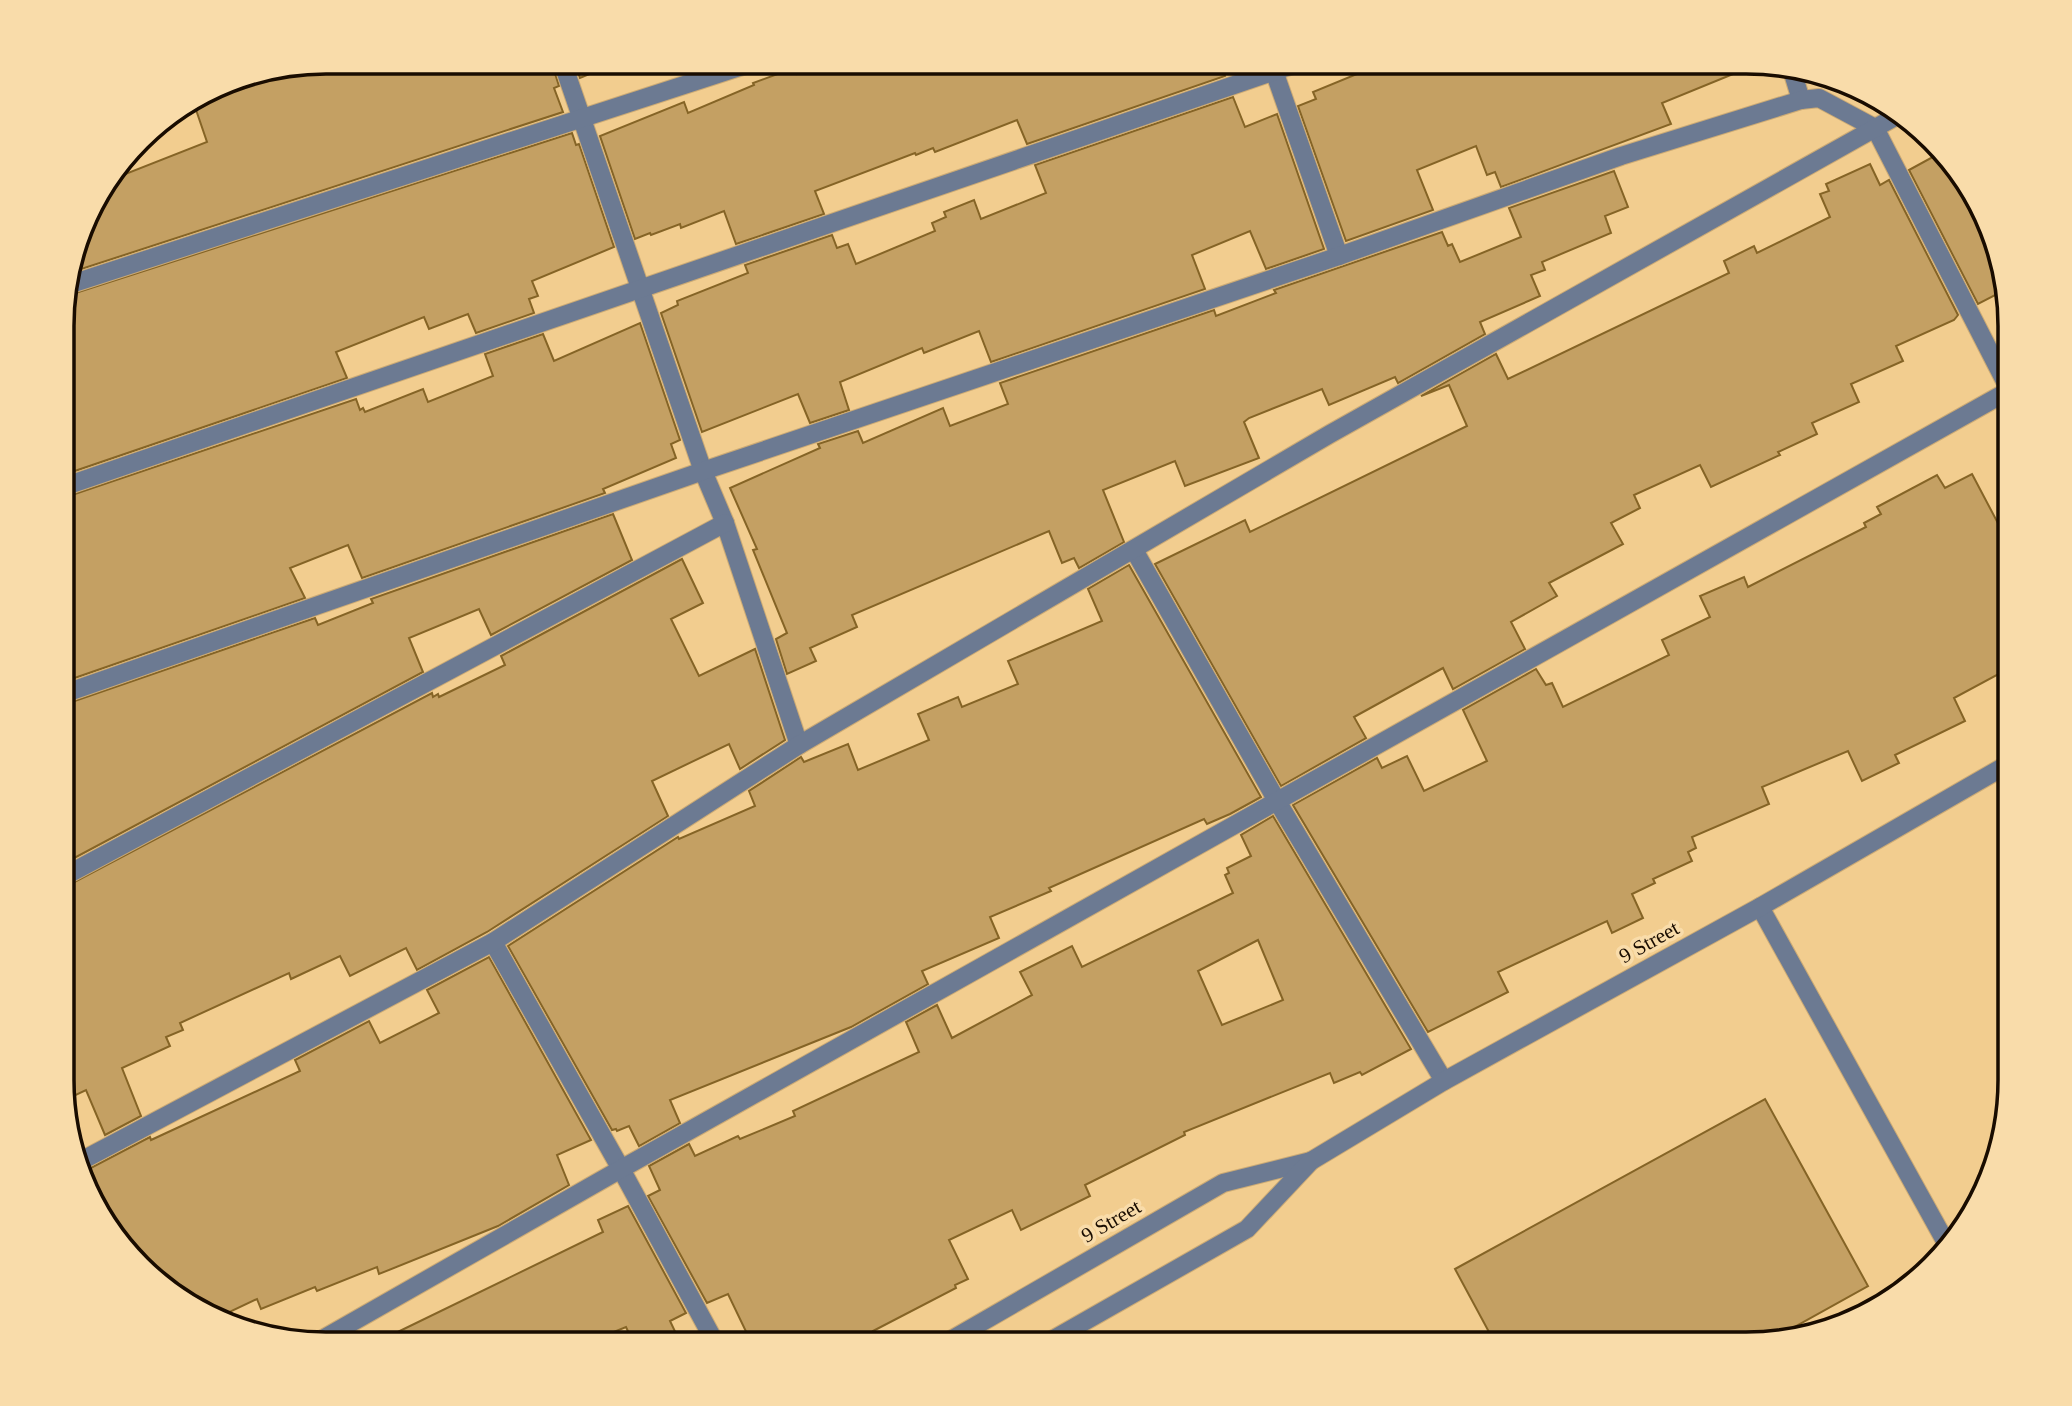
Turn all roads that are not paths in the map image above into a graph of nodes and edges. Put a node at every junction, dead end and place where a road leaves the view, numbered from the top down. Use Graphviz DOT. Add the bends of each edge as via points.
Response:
graph roads {
  1 [pos="566,74"];
  2 [pos="719,74"];
  3 [pos="1265,74"];
  4 [pos="1275,74"];
  5 [pos="1794,78"];
  6 [pos="1801,100"];
  7 [pos="582,119"];
  8 [pos="1891,119"];
  9 [pos="1875,128"];
  10 [pos="1339,256"];
  11 [pos="77,282"];
  12 [pos="641,288"];
  13 [pos="1998,367"];
  14 [pos="1998,397"];
  15 [pos="703,471"];
  16 [pos="74,484"];
  17 [pos="725,523"];
  18 [pos="1134,550"];
  19 [pos="74,691"];
  20 [pos="799,745"];
  21 [pos="1998,771"];
  22 [pos="1277,801"];
  23 [pos="74,872"];
  24 [pos="1760,907"];
  25 [pos="493,942"];
  26 [pos="1444,1081"];
  27 [pos="86,1158"];
  28 [pos="1311,1161"];
  29 [pos="621,1169"];
  30 [pos="1943,1238"];
  31 [pos="333,1333"];
  32 [pos="710,1333"];
  33 [pos="965,1333"];
  34 [pos="1066,1333"];
  1 -- 7 [label="street"];
  2 -- 7 [label="street"];
  3 -- 12 [label="street"];
  4 -- 10 [label="street"];
  5 -- 6 [label="street"];
  6 -- 9 [label="street" via="1819,98"];
  6 -- 10 [label="street" via="1621,156"];
  7 -- 11 [label="street"];
  7 -- 12 [label="street"];
  8 -- 9 [label="street"];
  9 -- 13 [label="street"];
  9 -- 18 [label="street" via="1330,434"];
  10 -- 15 [label="street"];
  12 -- 15 [label="street"];
  12 -- 16 [label="street"];
  14 -- 22 [label="street"];
  15 -- 17 [label="street"];
  15 -- 19 [label="street"];
  17 -- 20 [label="street"];
  17 -- 23 [label="street"];
  18 -- 20 [label="street"];
  18 -- 22 [label="street"];
  20 -- 25 [label="street"];
  21 -- 24 [label="street, 9 Street"];
  22 -- 26 [label="street"];
  22 -- 29 [label="street"];
  24 -- 26 [label="street, 9 Street"];
  24 -- 30 [label="street"];
  25 -- 27 [label="street"];
  25 -- 29 [label="street"];
  26 -- 28 [label="street, 9 Street"];
  28 -- 33 [label="street, 9 Street" via="1223,1183"];
  28 -- 34 [label="street, 9 Street" via="1247,1229"];
  29 -- 31 [label="street"];
  29 -- 32 [label="street"];
}
